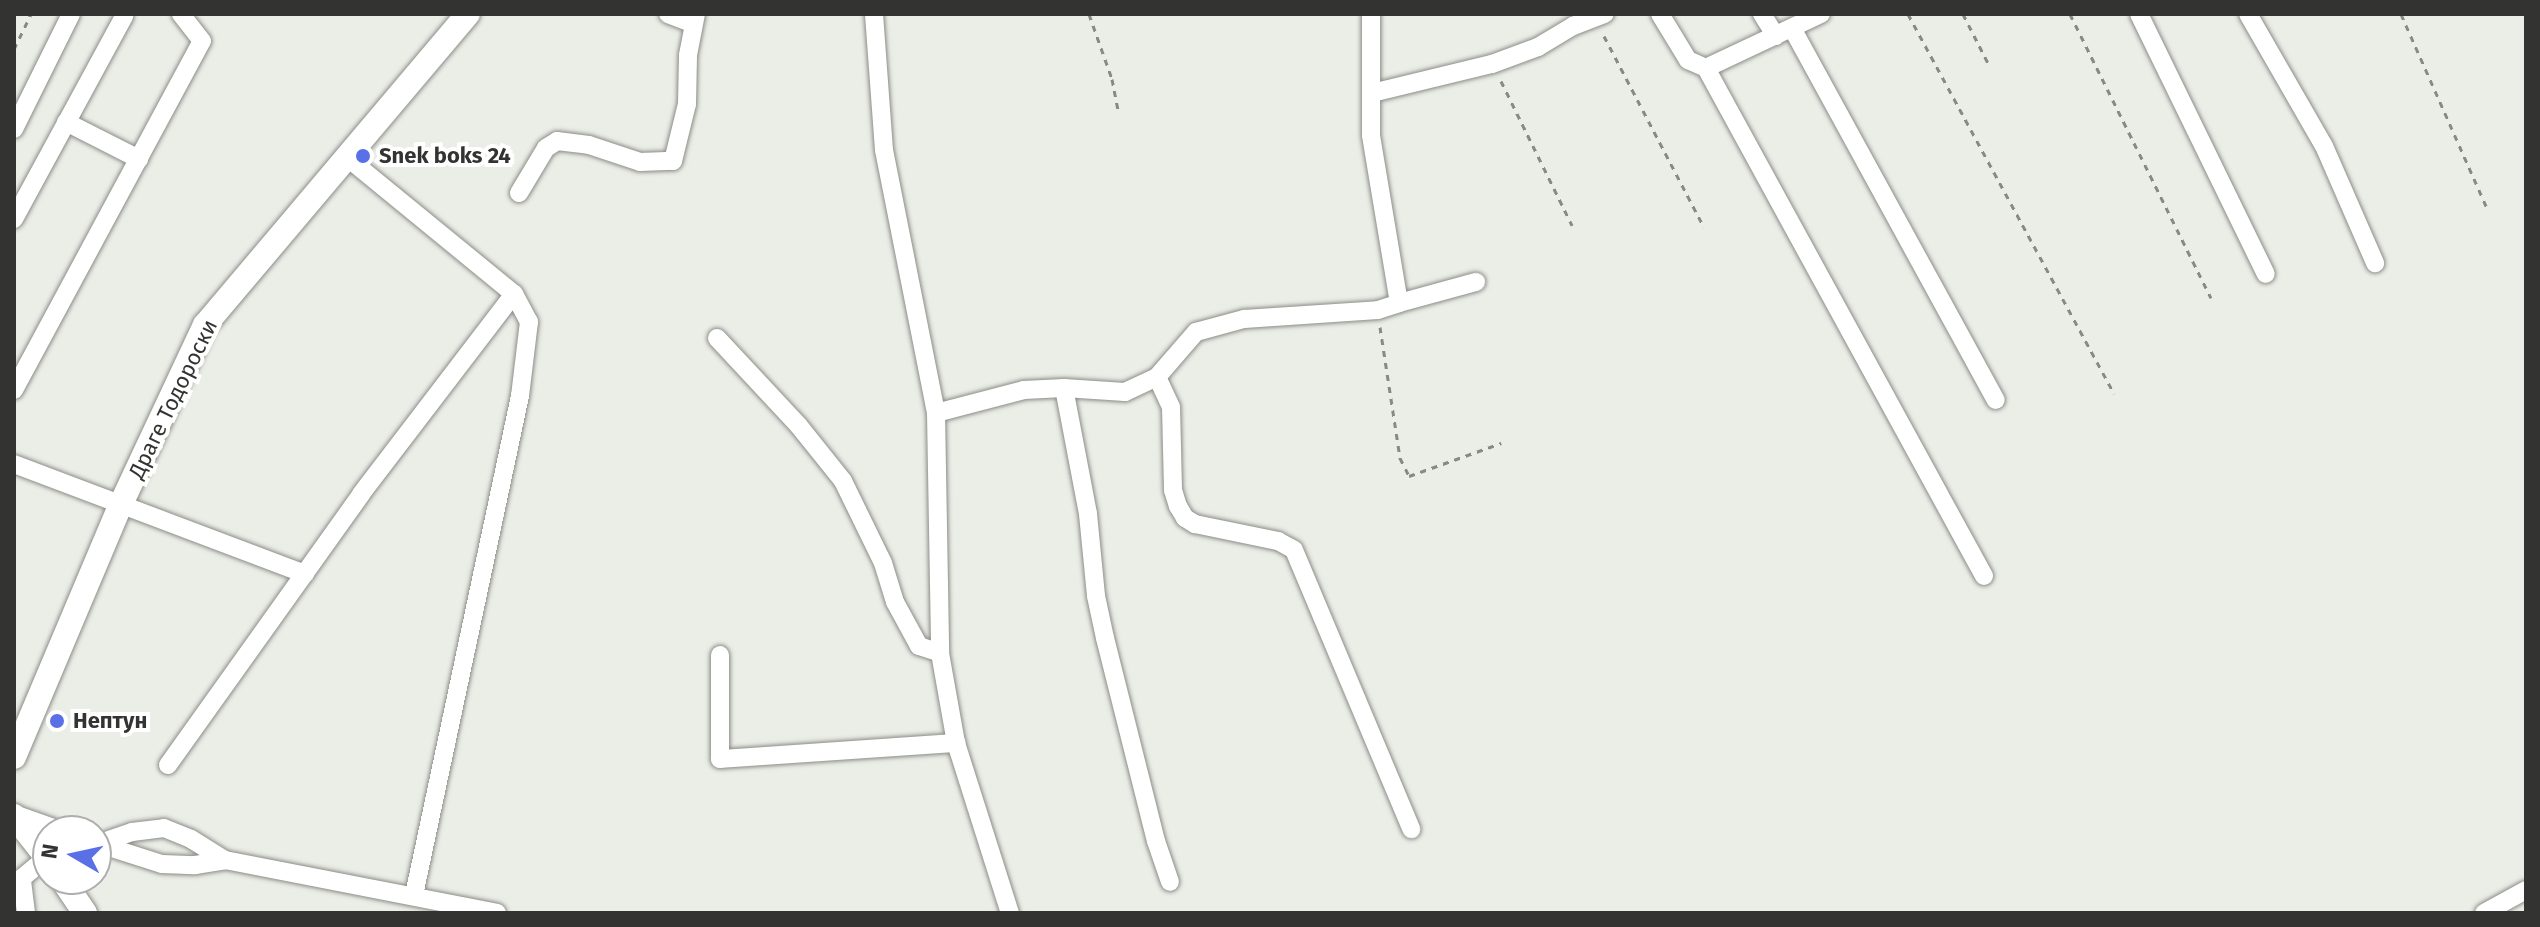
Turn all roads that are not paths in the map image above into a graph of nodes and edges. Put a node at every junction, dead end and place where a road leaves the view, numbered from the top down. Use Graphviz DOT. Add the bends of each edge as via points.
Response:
graph roads {
  1 [pos="71,14"];
  2 [pos="181,14"];
  3 [pos="468,14"];
  4 [pos="668,14"];
  5 [pos="874,14"];
  6 [pos="1371,14"];
  7 [pos="1660,14"];
  8 [pos="1762,14"];
  9 [pos="1821,14"];
  10 [pos="2139,14"];
  11 [pos="2248,14"];
  12 [pos="124,16"];
  13 [pos="1600,16"];
  14 [pos="694,18"];
  15 [pos="1571,20"];
  16 [pos="1784,32"];
  17 [pos="1706,68"];
  18 [pos="1372,93"];
  19 [pos="66,122"];
  20 [pos="14,129"];
  21 [pos="139,159"];
  22 [pos="349,159"];
  23 [pos="519,193"];
  24 [pos="14,219"];
  25 [pos="2375,263"];
  26 [pos="2266,274"];
  27 [pos="1476,282"];
  28 [pos="514,294"];
  29 [pos="1399,303"];
  30 [pos="717,338"];
  31 [pos="1157,377"];
  32 [pos="1064,388"];
  33 [pos="14,390"];
  34 [pos="1996,400"];
  35 [pos="936,413"];
  36 [pos="14,464"];
  37 [pos="121,504"];
  38 [pos="305,574"];
  39 [pos="1984,576"];
  40 [pos="940,653"];
  41 [pos="720,655"];
  42 [pos="956,743"];
  43 [pos="14,757"];
  44 [pos="168,765"];
  45 [pos="14,815"];
  46 [pos="1411,829"];
  47 [pos="32,838"];
  48 [pos="112,838"];
  49 [pos="112,848"];
  50 [pos="225,860"];
  51 [pos="32,870"];
  52 [pos="1170,882"];
  53 [pos="2526,890"];
  54 [pos="73,895"];
  55 [pos="414,895"];
  56 [pos="26,913"];
  57 [pos="85,913"];
  58 [pos="497,913"];
  59 [pos="1010,913"];
  60 [pos="2484,913"];
  1 -- 20 [label="street"];
  2 -- 21 [label="street" via="202,41"];
  3 -- 22 [label="street, Драге Тодороски"];
  4 -- 14 [label="street"];
  5 -- 35 [label="street" via="884,150"];
  6 -- 18 [label="street"];
  7 -- 17 [label="street" via="1688,60"];
  8 -- 16 [label="street"];
  9 -- 16 [label="street"];
  10 -- 26 [label="street"];
  11 -- 25 [label="street" via="2324,146"];
  12 -- 19 [label="street"];
  13 -- 15 [label="street"];
  14 -- 23 [label="street" via="687,104 673,161 640,162 557,141 546,148"];
  15 -- 18 [label="street" via="1538,47 1492,64"];
  16 -- 17 [label="street"];
  16 -- 34 [label="street"];
  17 -- 39 [label="street"];
  18 -- 29 [label="street" via="1371,135"];
  19 -- 21 [label="street"];
  19 -- 24 [label="street"];
  21 -- 33 [label="street"];
  22 -- 28 [label="street"];
  22 -- 37 [label="street, Драге Тодороски" via="205,325"];
  27 -- 29 [label="street"];
  28 -- 38 [label="street"];
  28 -- 55 [label="street" via="529,322 520,396"];
  29 -- 31 [label="street" via="1378,310 1244,319 1196,332"];
  30 -- 40 [label="street" via="843,481 919,646"];
  31 -- 32 [label="street" via="1125,392"];
  31 -- 46 [label="street" via="1171,407 1178,506 1195,524 1278,541 1294,550"];
  32 -- 35 [label="street" via="1024,390"];
  32 -- 52 [label="street" via="1105,638"];
  35 -- 40 [label="street"];
  36 -- 37 [label="street"];
  37 -- 38 [label="street"];
  37 -- 43 [label="street, Драге Тодороски"];
  38 -- 44 [label="street"];
  40 -- 42 [label="street"];
  41 -- 42 [label="street" via="720,759"];
  42 -- 59 [label="street"];
  45 -- 47 [label="street"];
  48 -- 50 [label="street" via="164,828"];
  49 -- 50 [label="street" via="162,864"];
  50 -- 55 [label="street"];
  51 -- 56 [label="street" via="22,878"];
  53 -- 60 [label="street"];
  54 -- 57 [label="street"];
  55 -- 58 [label="street"];
}
